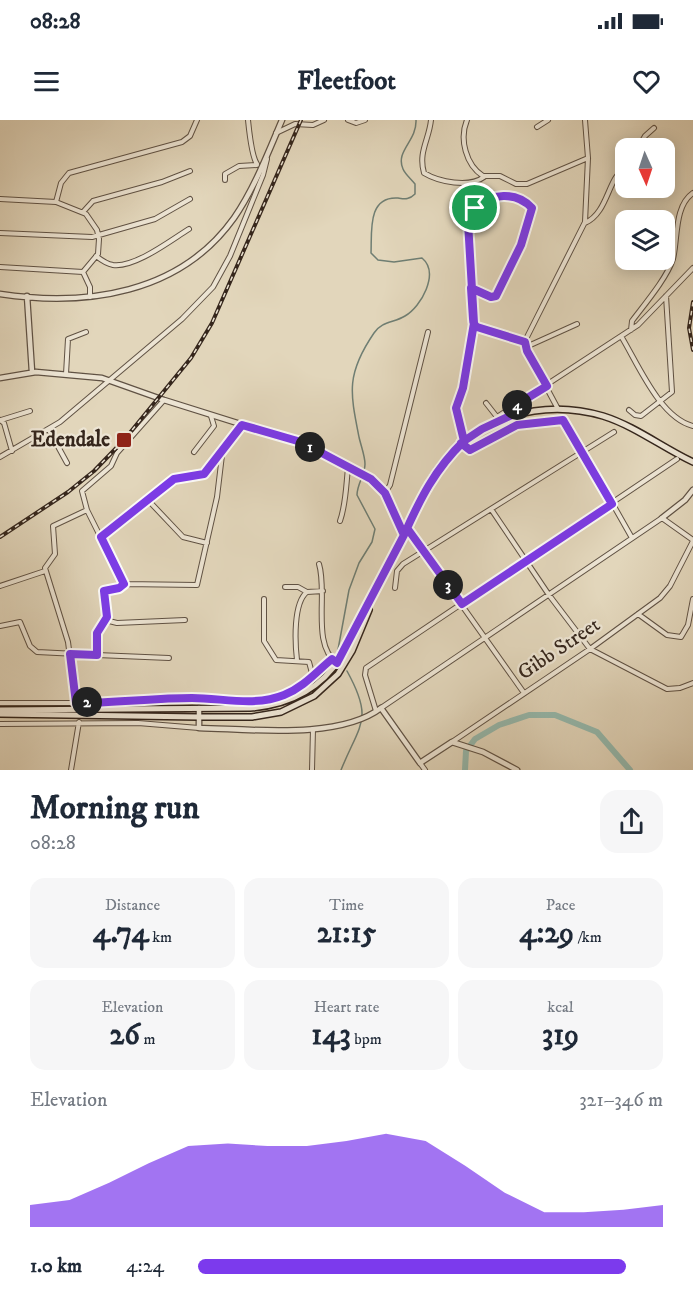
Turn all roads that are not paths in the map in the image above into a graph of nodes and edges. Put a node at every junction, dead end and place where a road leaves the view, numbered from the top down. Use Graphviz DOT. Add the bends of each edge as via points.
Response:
graph roads {
  1 [pos="197,120"];
  2 [pos="249,120"];
  3 [pos="282,120"];
  4 [pos="324,120"];
  5 [pos="348,120"];
  6 [pos="365,120"];
  7 [pos="431,120"];
  8 [pos="467,120"];
  9 [pos="548,120"];
  10 [pos="585,120"];
  11 [pos="537,127"];
  12 [pos="654,128"];
  13 [pos="276,133"];
  14 [pos="644,138"];
  15 [pos="267,154"];
  16 [pos="588,158"];
  17 [pos="259,165"];
  18 [pos="190,171"];
  19 [pos="484,177"];
  20 [pos="615,177"];
  21 [pos="225,180"];
  22 [pos="693,193"];
  23 [pos="0,199"];
  24 [pos="190,199"];
  25 [pos="56,202"];
  26 [pos="83,212"];
  27 [pos="584,224"];
  28 [pos="189,229"];
  29 [pos="0,233"];
  30 [pos="99,234"];
  31 [pos="96,256"];
  32 [pos="0,267"];
  33 [pos="693,268"];
  34 [pos="83,272"];
  35 [pos="471,288"];
  36 [pos="0,294"];
  37 [pos="665,295"];
  38 [pos="27,296"];
  39 [pos="90,297"];
  40 [pos="474,323"];
  41 [pos="577,324"];
  42 [pos="631,330"];
  43 [pos="86,332"];
  44 [pos="428,332"];
  45 [pos="621,336"];
  46 [pos="525,344"];
  47 [pos="32,372"];
  48 [pos="66,374"];
  49 [pos="0,378"];
  50 [pos="110,380"];
  51 [pos="547,386"];
  52 [pos="164,400"];
  53 [pos="661,402"];
  54 [pos="486,403"];
  55 [pos="558,409"];
  56 [pos="629,410"];
  57 [pos="30,411"];
  58 [pos="512,411"];
  59 [pos="211,416"];
  60 [pos="0,420"];
  61 [pos="242,425"];
  62 [pos="693,426"];
  63 [pos="49,430"];
  64 [pos="614,432"];
  65 [pos="462,442"];
  66 [pos="223,447"];
  67 [pos="12,451"];
  68 [pos="582,451"];
  69 [pos="194,452"];
  70 [pos="0,458"];
  71 [pos="677,459"];
  72 [pos="693,462"];
  73 [pos="67,463"];
  74 [pos="350,468"];
  75 [pos="693,490"];
  76 [pos="385,493"];
  77 [pos="147,499"];
  78 [pos="612,504"];
  79 [pos="491,509"];
  80 [pos="87,510"];
  81 [pos="662,518"];
  82 [pos="340,520"];
  83 [pos="407,528"];
  84 [pos="404,535"];
  85 [pos="101,537"];
  86 [pos="632,538"];
  87 [pos="693,541"];
  88 [pos="207,543"];
  89 [pos="424,551"];
  90 [pos="526,561"];
  91 [pos="319,564"];
  92 [pos="45,571"];
  93 [pos="124,584"];
  94 [pos="0,586"];
  95 [pos="378,586"];
  96 [pos="285,587"];
  97 [pos="395,588"];
  98 [pos="323,591"];
  99 [pos="307,592"];
  100 [pos="549,595"];
  101 [pos="264,599"];
  102 [pos="693,599"];
  103 [pos="462,604"];
  104 [pos="638,614"];
  105 [pos="105,620"];
  106 [pos="185,620"];
  107 [pos="0,626"];
  108 [pos="484,637"];
  109 [pos="590,650"];
  110 [pos="70,654"];
  111 [pos="97,655"];
  112 [pos="169,658"];
  113 [pos="297,660"];
  114 [pos="335,661"];
  115 [pos="314,677"];
  116 [pos="693,683"];
  117 [pos="524,693"];
  118 [pos="199,698"];
  119 [pos="0,703"];
  120 [pos="76,703"];
  121 [pos="199,708"];
  122 [pos="378,709"];
  123 [pos="78,710"];
  124 [pos="0,712"];
  125 [pos="199,717"];
  126 [pos="79,722"];
  127 [pos="0,724"];
  128 [pos="199,728"];
  129 [pos="313,728"];
  130 [pos="452,742"];
  131 [pos="420,763"];
  132 [pos="71,770"];
  133 [pos="312,770"];
  134 [pos="425,770"];
  135 [pos="517,770"];
  1 -- 25 [label="street" via="189,137 177,144 69,173"];
  2 -- 17 [label="street" via="251,154"];
  3 -- 13 [label="street"];
  4 -- 13 [label="street" via="313,125 294,124"];
  5 -- 6 [label="street"];
  7 -- 19 [label="street" via="422,146 424,173 469,183"];
  8 -- 19 [label="street" via="465,147 475,170"];
  9 -- 11 [label="street"];
  10 -- 16 [label="street"];
  12 -- 14 [label="street"];
  13 -- 15 [label="street"];
  15 -- 17 [label="street"];
  15 -- 50 [label="street" via="259,185 213,287 182,320"];
  16 -- 19 [label="street" via="527,184 516,184 499,176"];
  16 -- 27 [label="street"];
  17 -- 21 [label="street" via="232,169 225,174"];
  17 -- 39 [label="street" via="234,217 194,259 146,285"];
  18 -- 26 [label="street" via="93,201"];
  20 -- 27 [label="street" via="601,208"];
  22 -- 42 [label="street" via="680,213 671,262 632,322"];
  23 -- 25 [label="street"];
  24 -- 30 [label="street" via="155,219"];
  25 -- 26 [label="street"];
  26 -- 30 [label="street"];
  27 -- 46 [label="street"];
  28 -- 31 [label="street" via="123,264 113,265"];
  29 -- 30 [label="street" via="77,238"];
  30 -- 31 [label="street"];
  31 -- 34 [label="street"];
  32 -- 34 [label="street"];
  33 -- 37 [label="street"];
  34 -- 39 [label="street"];
  35 -- 35 [label="street" via="470,215 486,199 495,196 526,203 533,211 531,218 496,296"];
  35 -- 40 [label="street"];
  36 -- 38 [label="street"];
  37 -- 42 [label="street" via="650,315"];
  37 -- 53 [label="street" via="673,389"];
  38 -- 39 [label="street"];
  38 -- 47 [label="street"];
  40 -- 46 [label="street"];
  40 -- 65 [label="street" via="456,408"];
  41 -- 46 [label="street"];
  42 -- 45 [label="street"];
  43 -- 48 [label="street" via="68,339"];
  44 -- 76 [label="street"];
  45 -- 51 [label="street"];
  45 -- 53 [label="street"];
  46 -- 51 [label="street"];
  47 -- 48 [label="street"];
  47 -- 49 [label="street"];
  48 -- 50 [label="street"];
  50 -- 52 [label="street"];
  50 -- 63 [label="street"];
  51 -- 55 [label="street"];
  51 -- 58 [label="street"];
  52 -- 59 [label="street"];
  52 -- 80 [label="street" via="109,467 83,489"];
  53 -- 56 [label="street" via="639,416"];
  53 -- 62 [label="street" via="673,417"];
  54 -- 58 [label="street" via="495,417"];
  55 -- 58 [label="main road"];
  55 -- 72 [label="main road" via="616,421"];
  57 -- 60 [label="street"];
  58 -- 65 [label="main road"];
  59 -- 61 [label="street"];
  59 -- 69 [label="street" via="214,426"];
  60 -- 67 [label="street"];
  61 -- 66 [label="street"];
  61 -- 74 [label="street" via="301,442"];
  63 -- 67 [label="street"];
  63 -- 73 [label="street"];
  64 -- 68 [label="street"];
  65 -- 68 [label="street" via="470,450 517,425 563,420"];
  65 -- 83 [label="main road" via="436,471"];
  66 -- 77 [label="street" via="204,474 176,478"];
  66 -- 88 [label="street"];
  67 -- 70 [label="street"];
  68 -- 78 [label="street"];
  68 -- 79 [label="street"];
  71 -- 78 [label="street"];
  74 -- 76 [label="street" via="371,479"];
  74 -- 82 [label="street"];
  75 -- 81 [label="street"];
  76 -- 84 [label="street"];
  77 -- 85 [label="street"];
  77 -- 88 [label="street" via="183,537"];
  78 -- 86 [label="street"];
  78 -- 90 [label="street"];
  79 -- 89 [label="street"];
  79 -- 90 [label="street"];
  80 -- 85 [label="street"];
  80 -- 92 [label="street" via="53,526 55,554"];
  81 -- 86 [label="street"];
  81 -- 87 [label="street"];
  83 -- 84 [label="main road"];
  83 -- 89 [label="street"];
  84 -- 95 [label="main road"];
  85 -- 93 [label="street"];
  86 -- 100 [label="street"];
  87 -- 104 [label="street, Gibb Street" via="668,590"];
  88 -- 93 [label="street" via="199,583 195,586"];
  89 -- 97 [label="street" via="400,566"];
  89 -- 103 [label="street"];
  90 -- 100 [label="street"];
  90 -- 103 [label="street"];
  91 -- 98 [label="street"];
  92 -- 94 [label="street"];
  92 -- 110 [label="street"];
  93 -- 105 [label="street" via="104,590"];
  95 -- 114 [label="main road"];
  95 -- 125 [label="main road" via="347,660 314,696 266,716"];
  96 -- 99 [label="street"];
  98 -- 99 [label="street"];
  98 -- 114 [label="street" via="321,638"];
  99 -- 113 [label="street" via="299,606"];
  100 -- 108 [label="street"];
  100 -- 109 [label="street"];
  101 -- 113 [label="street" via="265,645 276,660"];
  102 -- 104 [label="street" via="688,625 681,637 667,635"];
  103 -- 108 [label="street"];
  103 -- 122 [label="street" via="365,670"];
  104 -- 109 [label="street, Gibb Street"];
  105 -- 106 [label="street"];
  105 -- 111 [label="street" via="97,633"];
  107 -- 110 [label="street" via="20,622 35,651"];
  108 -- 117 [label="street"];
  108 -- 122 [label="street"];
  109 -- 116 [label="street" via="667,688"];
  109 -- 117 [label="street, Gibb Street"];
  110 -- 111 [label="street"];
  110 -- 120 [label="street"];
  111 -- 112 [label="street"];
  113 -- 115 [label="street" via="310,664"];
  114 -- 115 [label="street"];
  114 -- 121 [label="main road" via="315,685 285,702 250,708"];
  115 -- 118 [label="street" via="290,693 271,699"];
  117 -- 130 [label="street, Gibb Street"];
  118 -- 120 [label="street"];
  118 -- 121 [label="street"];
  119 -- 120 [label="street"];
  120 -- 123 [label="street"];
  121 -- 123 [label="main road"];
  121 -- 125 [label="street"];
  122 -- 129 [label="street" via="355,722"];
  122 -- 131 [label="street"];
  123 -- 124 [label="main road"];
  124 -- 125 [label="main road"];
  125 -- 128 [label="street"];
  126 -- 127 [label="street"];
  126 -- 128 [label="street"];
  126 -- 132 [label="street"];
  128 -- 129 [label="street"];
  129 -- 133 [label="street"];
  130 -- 131 [label="street, Gibb Street"];
  130 -- 135 [label="street"];
  131 -- 134 [label="street"];
}
